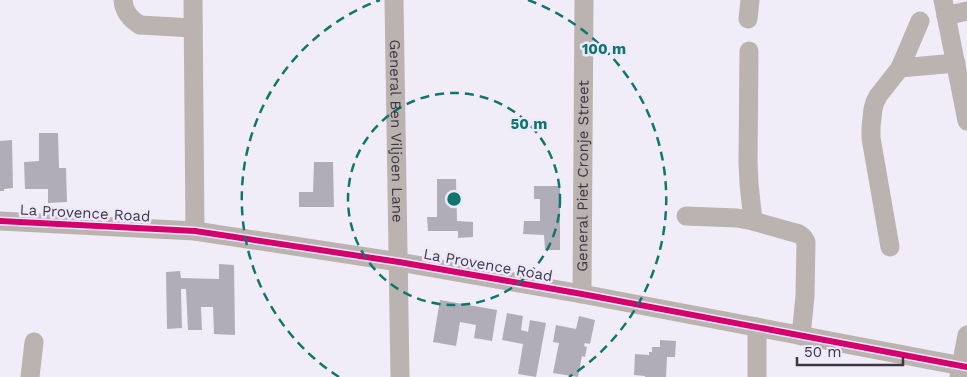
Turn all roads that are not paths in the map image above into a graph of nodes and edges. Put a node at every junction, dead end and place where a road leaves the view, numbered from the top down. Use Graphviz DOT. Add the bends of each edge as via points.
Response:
graph roads {
  1 [pos="123,0"];
  2 [pos="193,0"];
  3 [pos="394,0"];
  4 [pos="584,0"];
  5 [pos="750,0"];
  6 [pos="944,8"];
  7 [pos="967,11"];
  8 [pos="748,19"];
  9 [pos="920,21"];
  10 [pos="193,28"];
  11 [pos="749,51"];
  12 [pos="956,63"];
  13 [pos="900,68"];
  14 [pos="967,121"];
  15 [pos="686,216"];
  16 [pos="0,221"];
  17 [pos="753,221"];
  18 [pos="195,230"];
  19 [pos="890,247"];
  20 [pos="399,262"];
  21 [pos="582,294"];
  22 [pos="757,327"];
  23 [pos="967,335"];
  24 [pos="801,336"];
  25 [pos="34,342"];
  26 [pos="962,370"];
  27 [pos="30,377"];
  28 [pos="400,377"];
  29 [pos="757,377"];
  1 -- 10 [label="street" via="128,16 140,25"];
  2 -- 10 [label="street"];
  3 -- 20 [label="street, General Ben Viljoen Lane"];
  4 -- 21 [label="street, General Piet Cronje Street"];
  5 -- 8 [label="street"];
  6 -- 7 [label="street"];
  6 -- 12 [label="street"];
  9 -- 13 [label="street"];
  10 -- 18 [label="street"];
  11 -- 17 [label="street" via="748,162"];
  12 -- 13 [label="street"];
  12 -- 14 [label="street"];
  13 -- 19 [label="street" via="875,102 871,127"];
  15 -- 17 [label="street"];
  16 -- 18 [label="street, La Provence Road"];
  17 -- 24 [label="street" via="798,234 806,242 806,296"];
  18 -- 20 [label="street, La Provence Road"];
  20 -- 21 [label="street, La Provence Road"];
  20 -- 28 [label="street, General Ben Viljoen Lane"];
  21 -- 22 [label="street, La Provence Road"];
  22 -- 24 [label="street, La Provence Road"];
  22 -- 29 [label="street"];
  23 -- 26 [label="street"];
  24 -- 26 [label="street, La Provence Road"];
  25 -- 27 [label="street"];
}
